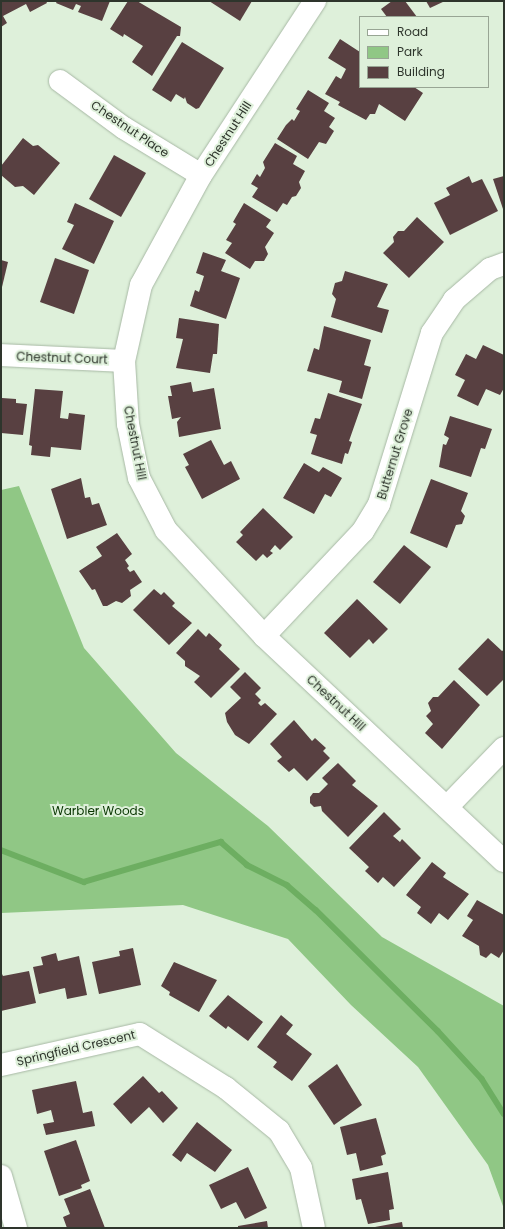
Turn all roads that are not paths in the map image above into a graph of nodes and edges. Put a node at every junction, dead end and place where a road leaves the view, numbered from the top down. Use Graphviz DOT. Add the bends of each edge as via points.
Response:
graph roads {
  1 [pos="315,1"];
  2 [pos="60,81"];
  3 [pos="201,175"];
  4 [pos="504,264"];
  5 [pos="1,355"];
  6 [pos="124,361"];
  7 [pos="264,636"];
  8 [pos="504,748"];
  9 [pos="447,807"];
  10 [pos="504,862"];
  11 [pos="1,1065"];
  12 [pos="1,1176"];
  13 [pos="16,1228"];
  14 [pos="314,1228"];
  1 -- 3 [label="street, Chestnut Hill"];
  2 -- 3 [label="street, Chestnut Place" via="124,128"];
  3 -- 6 [label="street, Chestnut Hill" via="141,285"];
  4 -- 7 [label="street, Butternut Grove" via="490,269 454,300 432,333 379,504 363,531"];
  5 -- 6 [label="street, Chestnut Court"];
  6 -- 7 [label="street, Chestnut Hill" via="128,424 139,478 166,530"];
  7 -- 9 [label="street, Chestnut Hill"];
  8 -- 9 [label="street"];
  9 -- 10 [label="street, Chestnut Hill"];
  11 -- 14 [label="street, Springfield Crescent" via="140,1034 226,1088 279,1131 300,1168"];
  12 -- 13 [label="street"];
}
